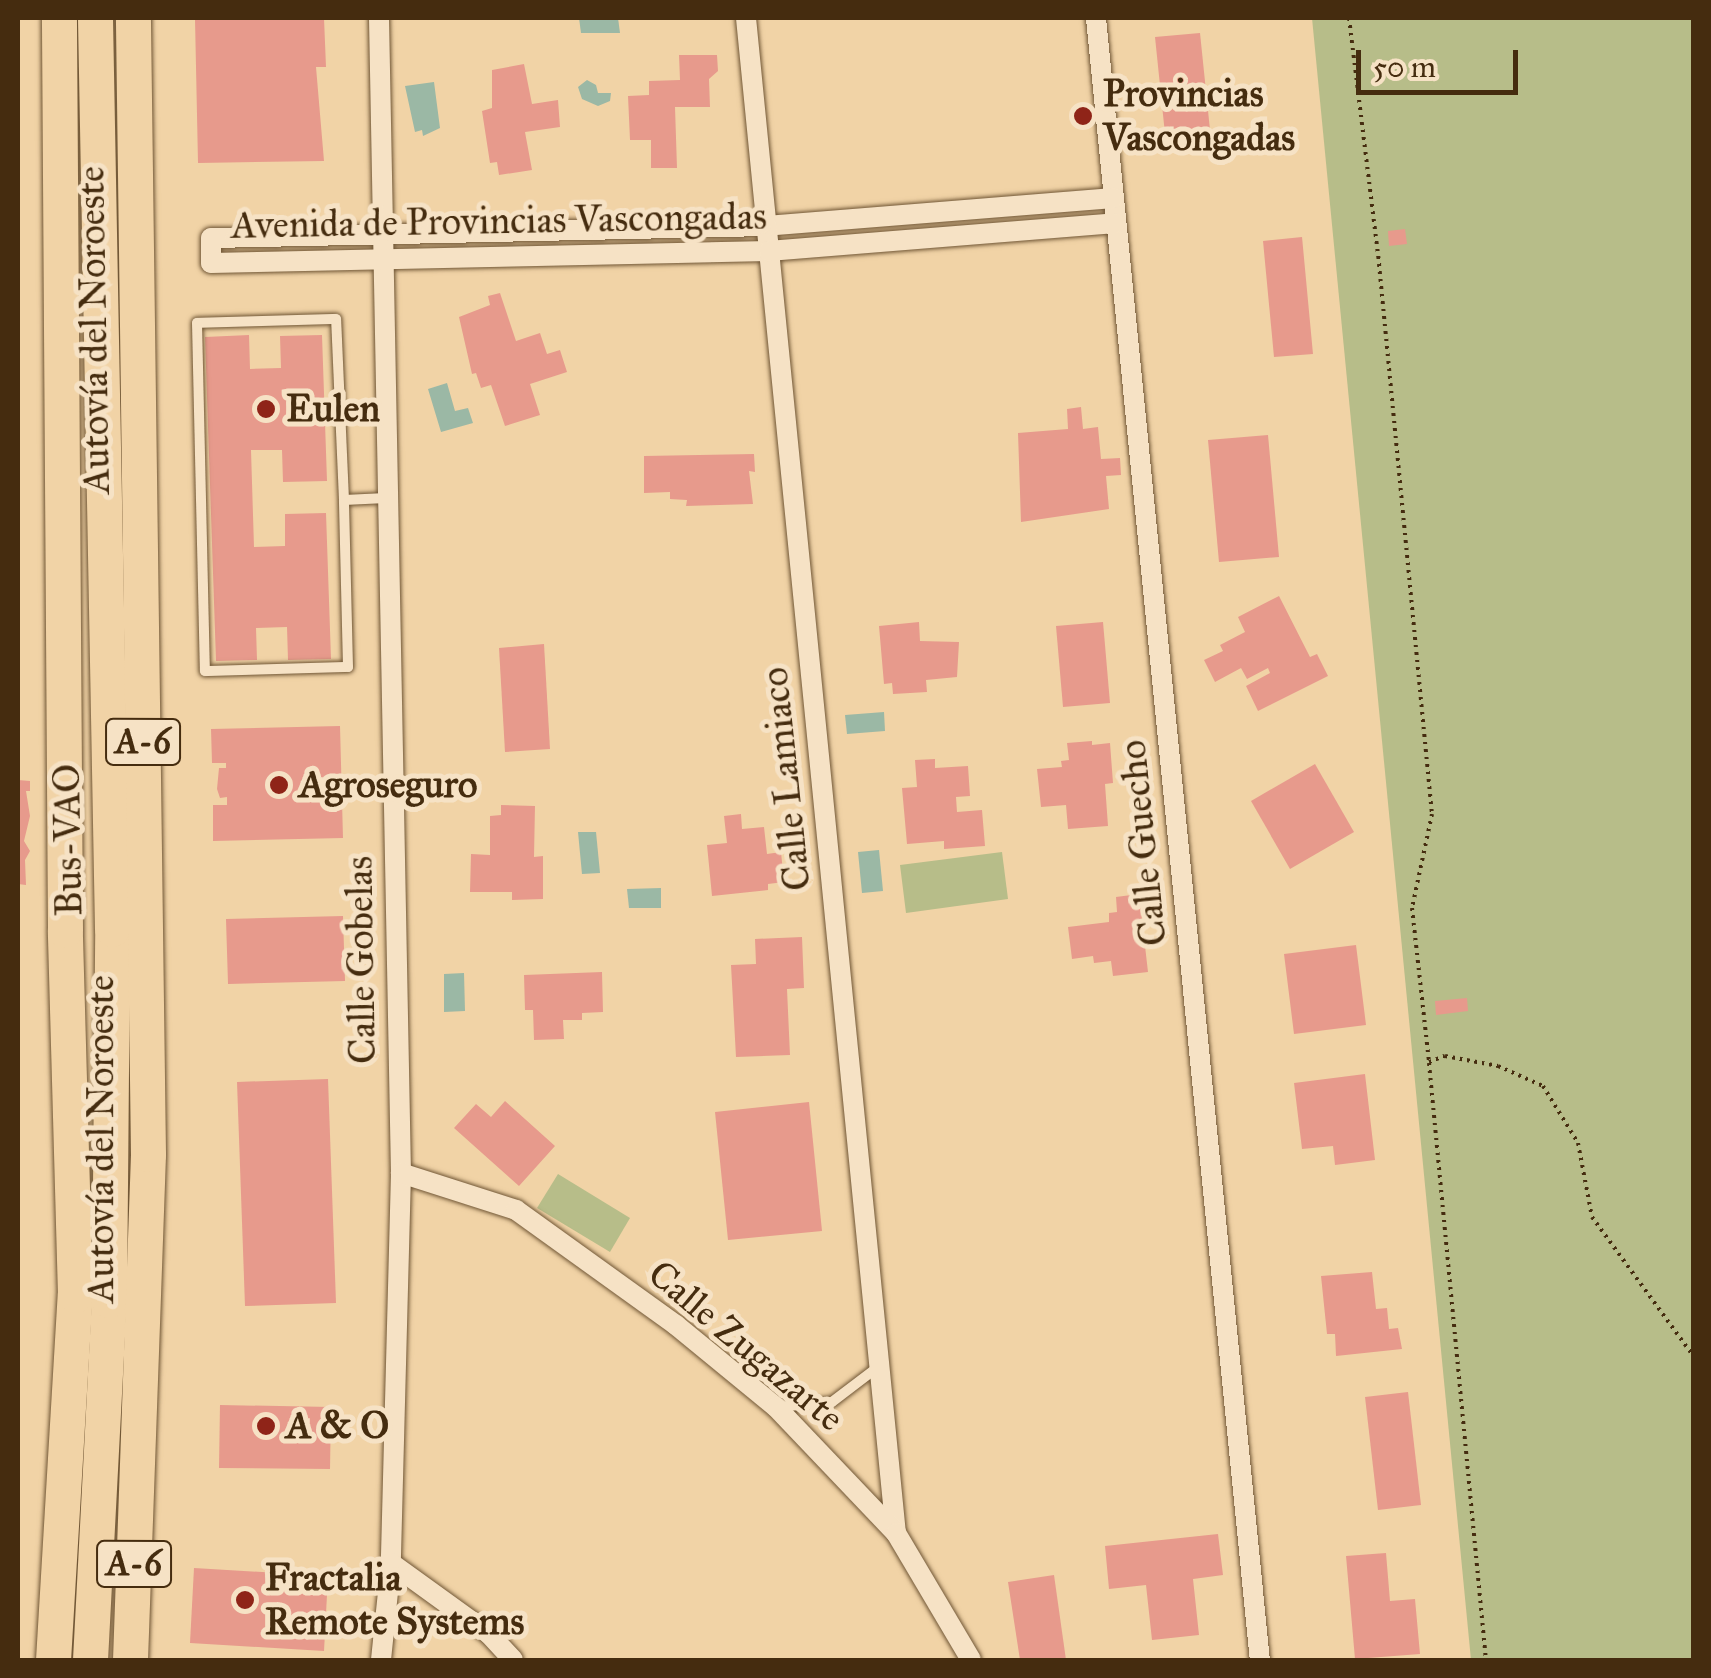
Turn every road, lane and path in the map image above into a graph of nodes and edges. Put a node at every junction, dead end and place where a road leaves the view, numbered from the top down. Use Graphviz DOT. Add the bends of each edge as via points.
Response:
graph roads {
  1 [pos="59,18"];
  2 [pos="96,18"];
  3 [pos="133,18"];
  4 [pos="379,18"];
  5 [pos="746,18"];
  6 [pos="1096,18"];
  7 [pos="1349,18"];
  8 [pos="1113,198"];
  9 [pos="1115,223"];
  10 [pos="766,226"];
  11 [pos="382,236"];
  12 [pos="769,250"];
  13 [pos="383,261"];
  14 [pos="386,498"];
  15 [pos="344,500"];
  16 [pos="1428,1062"];
  17 [pos="401,1174"];
  18 [pos="1694,1357"];
  19 [pos="880,1366"];
  20 [pos="776,1407"];
  21 [pos="896,1533"];
  22 [pos="391,1563"];
  23 [pos="53,1660"];
  24 [pos="90,1660"];
  25 [pos="130,1660"];
  26 [pos="381,1660"];
  27 [pos="512,1660"];
  28 [pos="972,1660"];
  29 [pos="1260,1660"];
  30 [pos="1486,1660"];
  1 -- 23 [label="highway, Autovía del Noroeste / A-6" via="66,930 76,1294"];
  2 -- 24 [label="highway, Bus-VAO" via="112,948 109,1300"];
  3 -- 25 [label="highway, Autovía del Noroeste / A-6" via="148,1154"];
  4 -- 11 [label="street, Calle Gobelas"];
  5 -- 10 [label="street, Calle Lamiaco"];
  6 -- 8 [label="street, Calle Guecho"];
  7 -- 16 [label="path" via="1432,814 1412,908"];
  8 -- 9 [label="street, Calle Guecho"];
  8 -- 10 [label="street, Avenida de Provincias Vascongadas"];
  9 -- 12 [label="street, Avenida de Provincias Vascongadas"];
  9 -- 29 [label="street, Calle Guecho"];
  10 -- 11 [label="street, Avenida de Provincias Vascongadas"];
  10 -- 12 [label="street, Calle Lamiaco"];
  11 -- 13 [label="street, Calle Gobelas"];
  11 -- 13 [label="street, Avenida de Provincias Vascongadas" via="211,238 211,263"];
  12 -- 13 [label="street, Avenida de Provincias Vascongadas"];
  12 -- 19 [label="street, Calle Lamiaco"];
  13 -- 14 [label="street, Calle Gobelas"];
  14 -- 15 [label="lane"];
  14 -- 17 [label="street, Calle Gobelas"];
  15 -- 15 [label="lane" via="348,667 205,671 197,323 336,319"];
  16 -- 18 [label="path" via="1445,1056 1498,1066 1543,1086 1578,1143 1592,1217"];
  16 -- 30 [label="path"];
  17 -- 20 [label="street, Calle Zugazarte" via="516,1210"];
  17 -- 22 [label="street, Calle Gobelas"];
  19 -- 20 [label="lane" via="832,1402"];
  19 -- 21 [label="street, Calle Lamiaco"];
  20 -- 21 [label="street, Calle Zugazarte"];
  21 -- 28 [label="street, Calle Zugazarte"];
  22 -- 26 [label="street, Calle Gobelas"];
  22 -- 27 [label="street" via="489,1634"];
}
